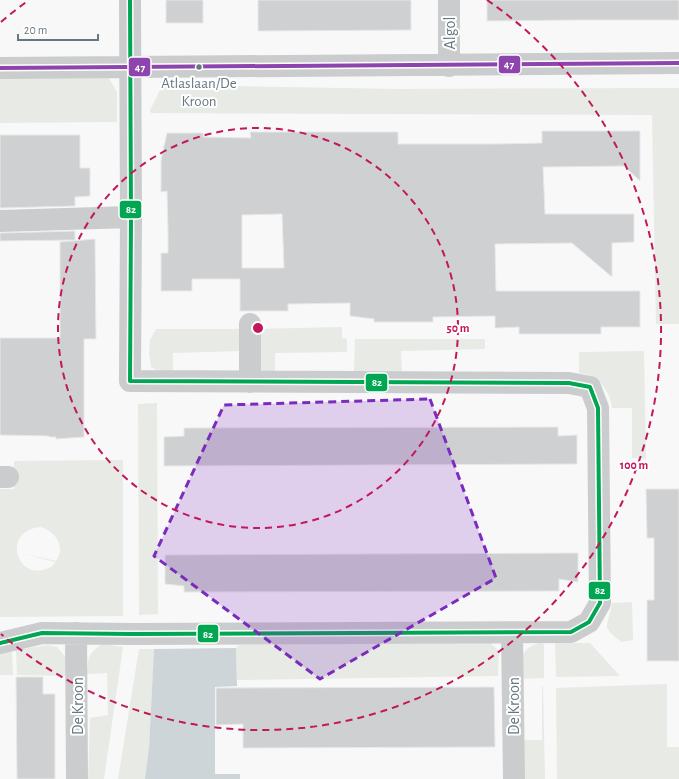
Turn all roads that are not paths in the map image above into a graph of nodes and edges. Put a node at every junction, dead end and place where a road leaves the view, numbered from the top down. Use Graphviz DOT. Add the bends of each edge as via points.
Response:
graph roads {
  1 [pos="130,0"];
  2 [pos="449,0"];
  3 [pos="679,63"];
  4 [pos="449,66"];
  5 [pos="131,67"];
  6 [pos="0,68"];
  7 [pos="131,218"];
  8 [pos="0,221"];
  9 [pos="250,324"];
  10 [pos="250,382"];
  11 [pos="512,632"];
  12 [pos="76,633"];
  13 [pos="0,643"];
  14 [pos="77,779"];
  15 [pos="514,779"];
  1 -- 5 [label="street"];
  2 -- 4 [label="street, Algol"];
  3 -- 4 [label="street"];
  4 -- 5 [label="street"];
  5 -- 6 [label="street"];
  5 -- 7 [label="street"];
  7 -- 8 [label="street"];
  7 -- 10 [label="street" via="130,381"];
  9 -- 10 [label="street"];
  10 -- 11 [label="street" via="569,383 590,388 598,408 600,603 589,622 571,632"];
  11 -- 12 [label="street"];
  11 -- 15 [label="street, De Kroon"];
  12 -- 13 [label="street" via="42,633"];
  12 -- 14 [label="street, De Kroon"];
}
